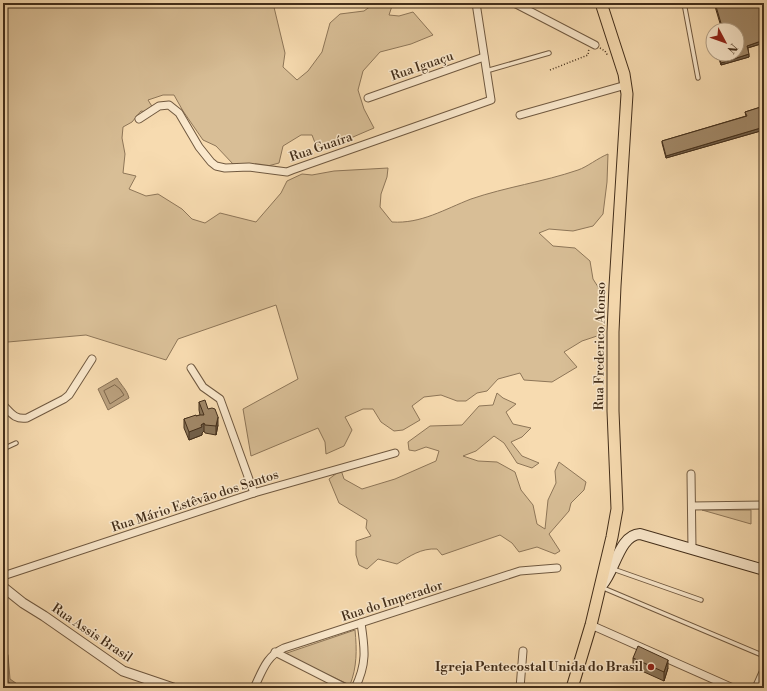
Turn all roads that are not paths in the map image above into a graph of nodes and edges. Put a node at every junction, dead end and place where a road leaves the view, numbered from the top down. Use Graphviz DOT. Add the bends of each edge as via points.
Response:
graph roads {
  1 [pos="476,3"];
  2 [pos="514,3"];
  3 [pos="600,3"];
  4 [pos="684,3"];
  5 [pos="593,44"];
  6 [pos="548,53"];
  7 [pos="484,57"];
  8 [pos="486,71"];
  9 [pos="698,78"];
  10 [pos="626,85"];
  11 [pos="368,98"];
  12 [pos="520,115"];
  13 [pos="139,119"];
  14 [pos="92,359"];
  15 [pos="191,368"];
  16 [pos="3,405"];
  17 [pos="16,443"];
  18 [pos="3,449"];
  19 [pos="395,453"];
  20 [pos="692,474"];
  21 [pos="254,493"];
  22 [pos="764,505"];
  23 [pos="692,506"];
  24 [pos="692,548"];
  25 [pos="557,568"];
  26 [pos="612,568"];
  27 [pos="764,570"];
  28 [pos="3,576"];
  29 [pos="3,587"];
  30 [pos="600,587"];
  31 [pos="701,600"];
  32 [pos="360,623"];
  33 [pos="591,625"];
  34 [pos="523,651"];
  35 [pos="275,652"];
  36 [pos="764,656"];
  37 [pos="764,670"];
  38 [pos="173,688"];
  39 [pos="254,688"];
  40 [pos="346,688"];
  41 [pos="355,688"];
  42 [pos="520,688"];
  43 [pos="572,688"];
  44 [pos="733,688"];
  45 [pos="756,688"];
  1 -- 7 [label="street"];
  2 -- 5 [label="street"];
  3 -- 10 [label="main road, Rua Frederico Afonso"];
  4 -- 9 [label="lane"];
  6 -- 8 [label="lane"];
  7 -- 8 [label="street"];
  7 -- 11 [label="street, Rua Iguaçu"];
  8 -- 13 [label="street, Rua Guaíra" via="491,100 286,172 216,166 199,147 180,113 169,105 159,106"];
  10 -- 12 [label="street"];
  10 -- 30 [label="main road, Rua Frederico Afonso" via="613,346 617,509"];
  14 -- 16 [label="street" via="64,399 20,419"];
  15 -- 21 [label="street" via="203,387 220,399"];
  17 -- 18 [label="lane"];
  19 -- 21 [label="street, Rua Mário Estêvão dos Santos"];
  20 -- 23 [label="street"];
  21 -- 28 [label="street, Rua Mário Estêvão dos Santos"];
  22 -- 23 [label="street"];
  23 -- 24 [label="street"];
  24 -- 26 [label="main road" via="635,534 625,543"];
  24 -- 27 [label="main road"];
  25 -- 32 [label="street, Rua do Imperador" via="520,572"];
  26 -- 30 [label="main road"];
  26 -- 31 [label="lane"];
  29 -- 38 [label="street, Rua Assis Brasil" via="116,667"];
  30 -- 33 [label="main road, Rua Frederico Afonso"];
  30 -- 36 [label="lane"];
  32 -- 35 [label="street, Rua do Imperador"];
  32 -- 41 [label="street" via="365,652 360,678"];
  33 -- 43 [label="main road, Rua Frederico Afonso"];
  33 -- 44 [label="street"];
  34 -- 42 [label="street"];
  35 -- 39 [label="street" via="266,663"];
  35 -- 40 [label="street"];
  37 -- 45 [label="street"];
}
